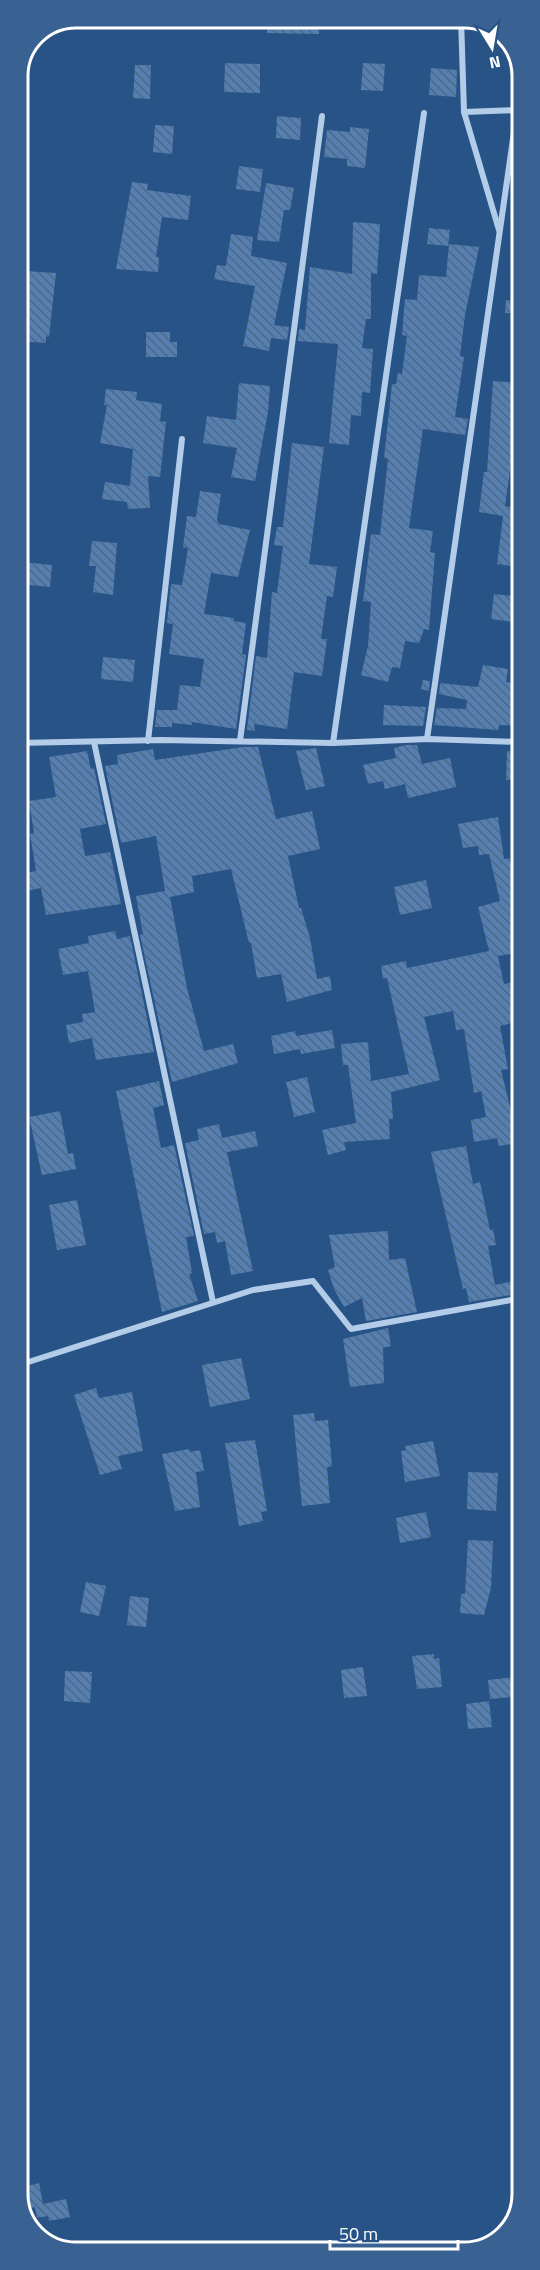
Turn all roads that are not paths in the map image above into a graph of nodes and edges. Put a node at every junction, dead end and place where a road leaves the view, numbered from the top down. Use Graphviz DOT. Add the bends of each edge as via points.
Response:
graph roads {
  1 [pos="461,29"];
  2 [pos="512,110"];
  3 [pos="464,112"];
  4 [pos="424,113"];
  5 [pos="322,116"];
  6 [pos="512,155"];
  7 [pos="500,233"];
  8 [pos="182,439"];
  9 [pos="427,739"];
  10 [pos="148,741"];
  11 [pos="240,741"];
  12 [pos="94,742"];
  13 [pos="512,742"];
  14 [pos="28,743"];
  15 [pos="333,743"];
  16 [pos="512,1300"];
  17 [pos="213,1302"];
  18 [pos="28,1362"];
  1 -- 3 [label="street"];
  2 -- 3 [label="street"];
  3 -- 7 [label="street"];
  4 -- 15 [label="street"];
  5 -- 11 [label="street"];
  6 -- 7 [label="street"];
  7 -- 9 [label="street"];
  8 -- 10 [label="street"];
  9 -- 13 [label="street"];
  9 -- 15 [label="street"];
  10 -- 11 [label="street"];
  10 -- 12 [label="street"];
  11 -- 15 [label="street"];
  12 -- 14 [label="street"];
  12 -- 17 [label="street"];
  16 -- 17 [label="street" via="351,1329 313,1281 253,1290"];
  17 -- 18 [label="street"];
}
